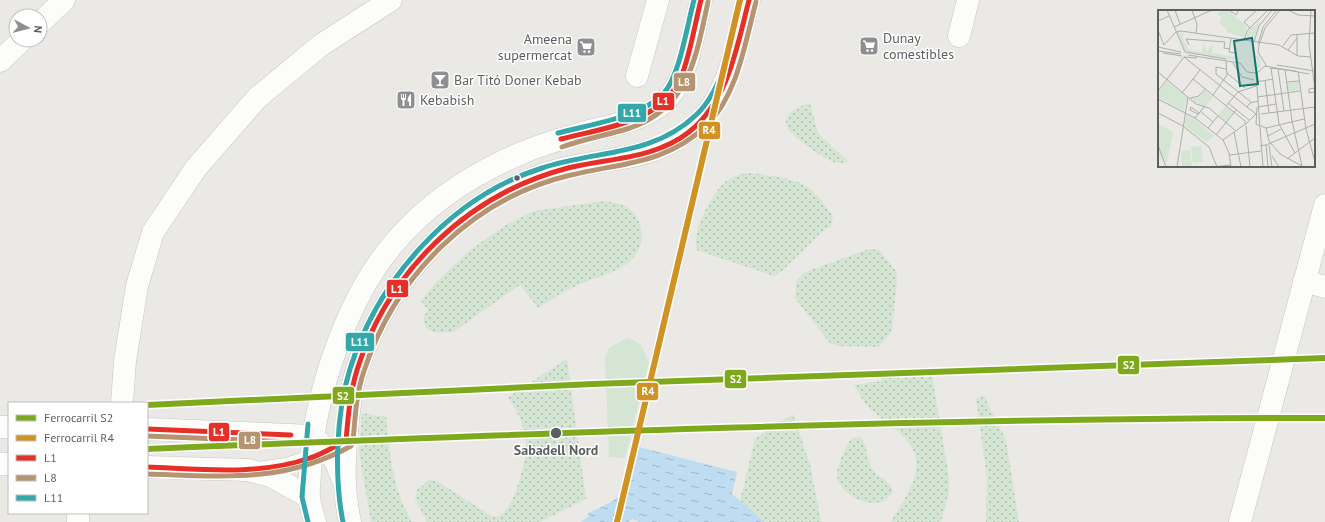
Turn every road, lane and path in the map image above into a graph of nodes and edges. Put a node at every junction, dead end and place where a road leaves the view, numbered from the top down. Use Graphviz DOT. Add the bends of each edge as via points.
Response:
graph roads {
  1 [pos="64,0"];
  2 [pos="391,0"];
  3 [pos="658,0"];
  4 [pos="701,0"];
  5 [pos="749,0"];
  6 [pos="968,0"];
  7 [pos="48,15"];
  8 [pos="959,36"];
  9 [pos="14,48"];
  10 [pos="0,61"];
  11 [pos="638,76"];
  12 [pos="1325,205"];
  13 [pos="1304,280"];
  14 [pos="1325,287"];
  15 [pos="122,402"];
  16 [pos="148,429"];
  17 [pos="324,446"];
  18 [pos="148,467"];
  19 [pos="248,470"];
  20 [pos="309,497"];
  21 [pos="315,522"];
  22 [pos="350,522"];
  23 [pos="1240,522"];
  1 -- 7 [label="main road"];
  2 -- 15 [label="main road" via="321,45 257,98 196,168 153,232 137,286 125,361"];
  3 -- 11 [label="main road"];
  4 -- 17 [label="main road" via="681,77 669,98 651,112 629,121 527,150 485,170 424,213 394,242 355,305 330,368 320,402"];
  5 -- 17 [label="main road" via="731,64 720,92 704,118 679,138 664,147 639,156 568,168 518,185 479,206 444,233 419,258 377,318 357,370 350,405"];
  6 -- 8 [label="main road"];
  9 -- 10 [label="main road"];
  12 -- 13 [label="main road"];
  13 -- 14 [label="main road"];
  13 -- 23 [label="main road"];
  16 -- 17 [label="main road"];
  17 -- 19 [label="lane" via="286,464"];
  17 -- 20 [label="main road"];
  17 -- 22 [label="main road" via="335,460 343,480"];
  18 -- 19 [label="main road"];
  19 -- 20 [label="main road" via="271,476"];
  20 -- 21 [label="main road"];
}
